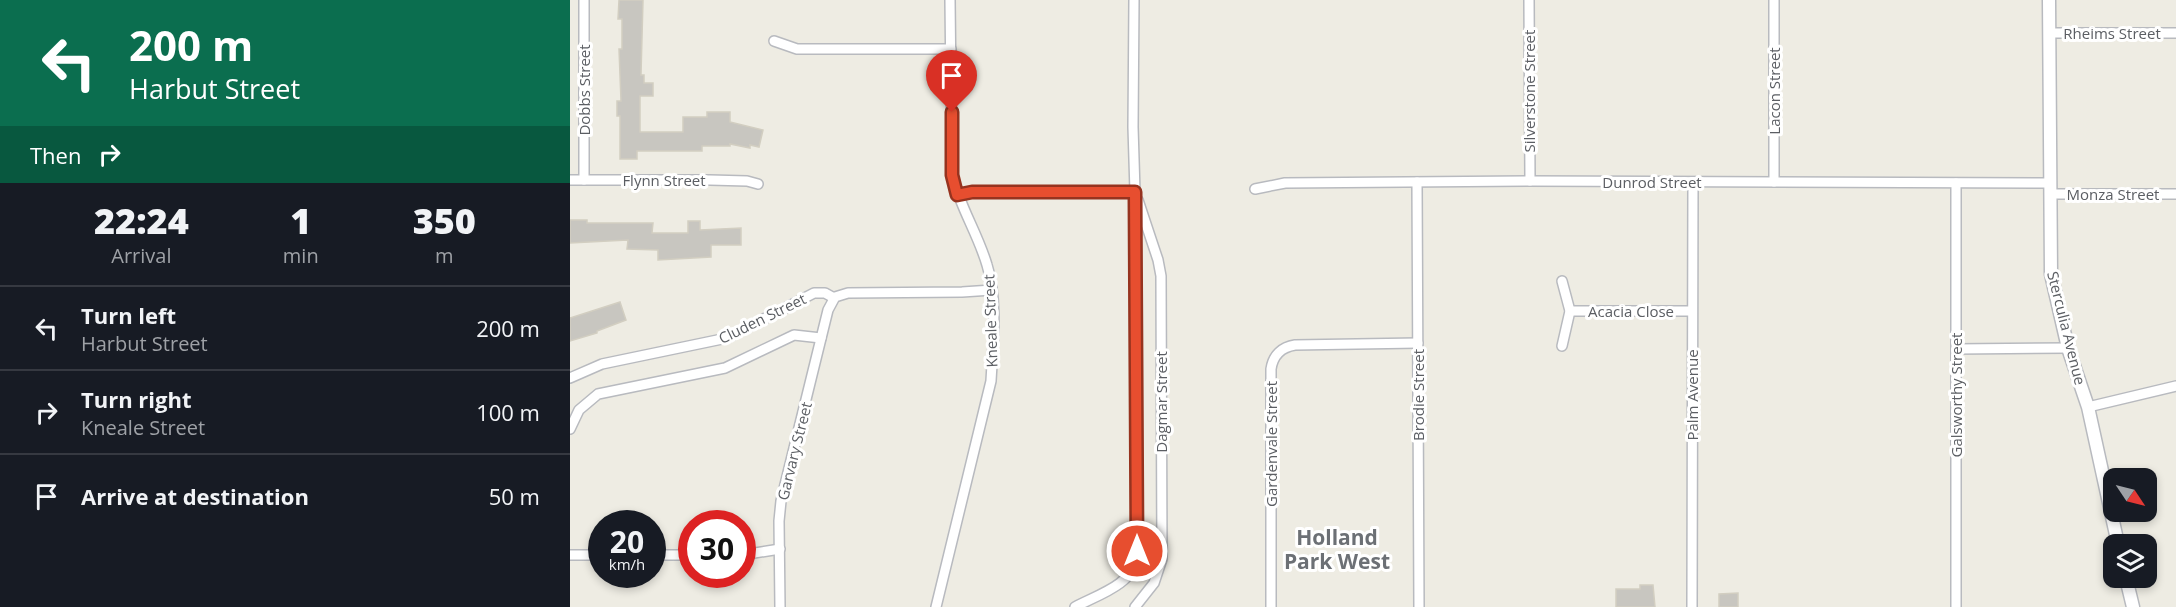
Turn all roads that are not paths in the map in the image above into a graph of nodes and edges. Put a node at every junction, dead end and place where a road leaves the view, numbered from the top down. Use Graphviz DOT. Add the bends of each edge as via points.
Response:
graph roads {
  1 [pos="584,0"];
  2 [pos="950,0"];
  3 [pos="1134,0"];
  4 [pos="1529,0"];
  5 [pos="1774,0"];
  6 [pos="2049,0"];
  7 [pos="2049,33"];
  8 [pos="2176,33"];
  9 [pos="774,41"];
  10 [pos="951,49"];
  11 [pos="570,180"];
  12 [pos="584,180"];
  13 [pos="1530,181"];
  14 [pos="1693,182"];
  15 [pos="1774,182"];
  16 [pos="1417,183"];
  17 [pos="1956,183"];
  18 [pos="758,184"];
  19 [pos="1255,189"];
  20 [pos="2050,189"];
  21 [pos="1135,192"];
  22 [pos="2176,194"];
  23 [pos="957,195"];
  24 [pos="1562,281"];
  25 [pos="992,290"];
  26 [pos="834,298"];
  27 [pos="1692,310"];
  28 [pos="1570,311"];
  29 [pos="821,338"];
  30 [pos="1418,343"];
  31 [pos="1562,346"];
  32 [pos="2068,348"];
  33 [pos="1956,349"];
  34 [pos="570,378"];
  35 [pos="2176,386"];
  36 [pos="2088,407"];
  37 [pos="570,429"];
  38 [pos="2116,534"];
  39 [pos="780,549"];
  40 [pos="756,553"];
  41 [pos="570,555"];
  42 [pos="588,555"];
  43 [pos="2128,588"];
  44 [pos="780,607"];
  45 [pos="936,607"];
  46 [pos="1075,607"];
  47 [pos="1135,607"];
  48 [pos="1272,607"];
  49 [pos="1419,607"];
  50 [pos="1692,607"];
  51 [pos="1956,607"];
  52 [pos="2133,607"];
  1 -- 12 [label="street, Dobbs Street"];
  2 -- 10 [label="street, Kneale Street"];
  3 -- 21 [label="street, Dagmar Street"];
  4 -- 13 [label="street, Silverstone Street"];
  5 -- 15 [label="street, Lacon Street"];
  6 -- 7 [label="street, Sterculia Avenue"];
  7 -- 8 [label="street, Rheims Street"];
  7 -- 20 [label="street, Sterculia Avenue"];
  9 -- 10 [label="street" via="797,50"];
  10 -- 23 [label="street, Kneale Street" via="952,175"];
  11 -- 12 [label="street, Flynn Street"];
  12 -- 18 [label="street, Flynn Street" via="721,180"];
  13 -- 14 [label="street, Dunrod Street"];
  13 -- 16 [label="street, Dunrod Street"];
  14 -- 15 [label="street, Dunrod Street"];
  14 -- 27 [label="street, Palm Avenue"];
  15 -- 17 [label="street, Dunrod Street"];
  16 -- 19 [label="street, Dunrod Street" via="1285,183"];
  16 -- 30 [label="street, Brodie Street"];
  17 -- 20 [label="street, Dunrod Street"];
  17 -- 33 [label="street, Galsworthy Street"];
  20 -- 22 [label="street, Monza Street"];
  20 -- 32 [label="street, Sterculia Avenue" via="2051,274"];
  21 -- 23 [label="street"];
  21 -- 46 [label="street, Dagmar Street" via="1137,557 1133,570 1123,581"];
  21 -- 47 [label="street, Dagmar Street" via="1161,276 1162,559 1155,583"];
  23 -- 25 [label="street, Kneale Street" via="985,259"];
  24 -- 28 [label="street, Acacia Close"];
  25 -- 26 [label="street, Cluden Street" via="853,292"];
  25 -- 45 [label="street, Kneale Street" via="991,381"];
  26 -- 29 [label="street, Garvary Street"];
  26 -- 34 [label="street, Cluden Street" via="823,292 814,293 727,338 602,364"];
  27 -- 28 [label="street, Acacia Close"];
  27 -- 50 [label="street, Palm Avenue"];
  28 -- 31 [label="street, Acacia Close"];
  29 -- 37 [label="street, Cluden Street" via="794,335 725,368 598,394 579,410"];
  29 -- 39 [label="street, Garvary Street" via="780,506"];
  30 -- 48 [label="street, Gardenvale Street" via="1295,345 1284,348 1274,358"];
  30 -- 49 [label="street, Brodie Street"];
  32 -- 33 [label="street"];
  32 -- 36 [label="street, Sterculia Avenue"];
  33 -- 51 [label="street, Galsworthy Street"];
  35 -- 36 [label="street"];
  36 -- 38 [label="street, Sterculia Avenue"];
  39 -- 40 [label="street"];
  39 -- 44 [label="street, Garvary Street"];
  41 -- 42 [label="street"];
  43 -- 52 [label="street"];
}
